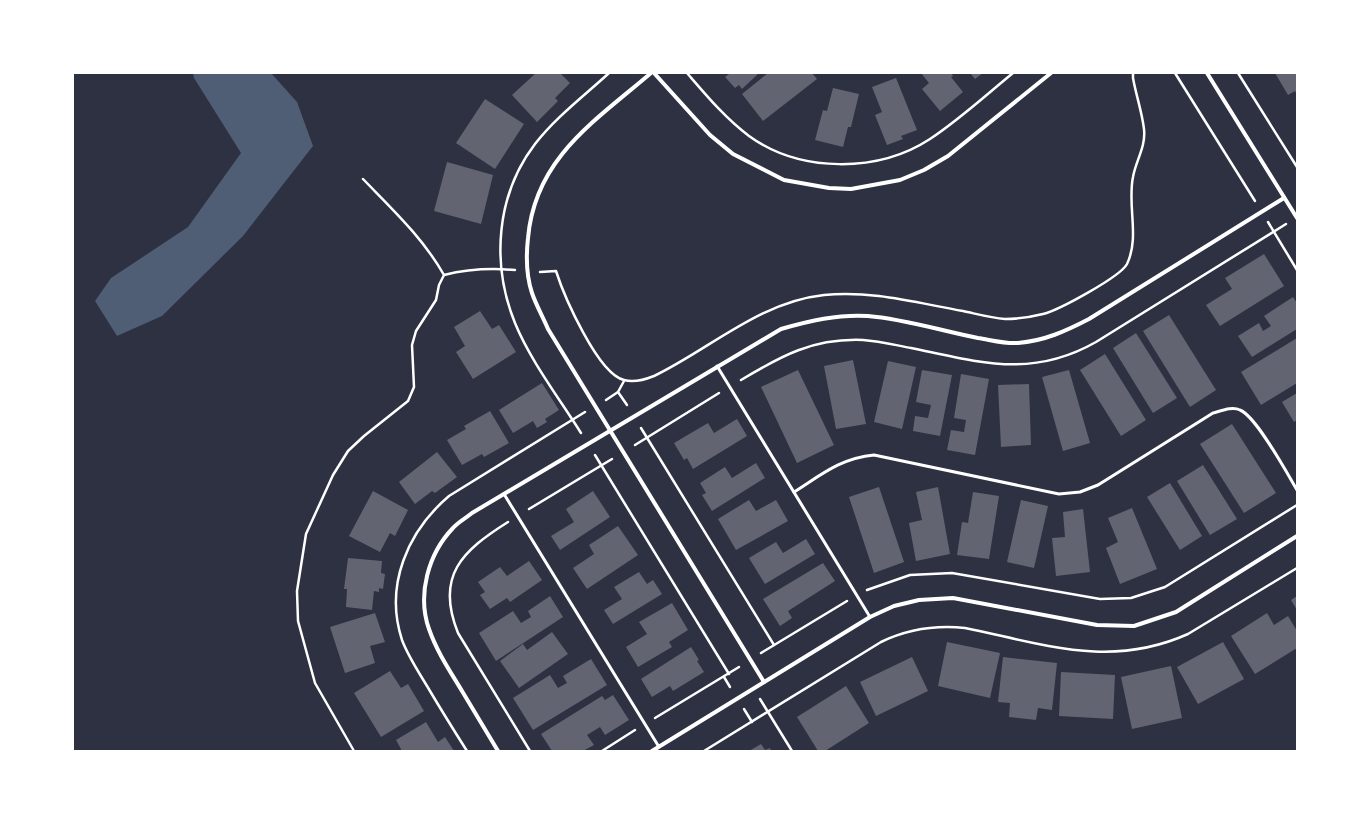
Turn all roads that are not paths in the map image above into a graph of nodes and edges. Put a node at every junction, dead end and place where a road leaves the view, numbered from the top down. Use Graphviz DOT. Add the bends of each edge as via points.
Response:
graph roads {
  1 [pos="652,73"];
  2 [pos="1051,73"];
  3 [pos="1207,73"];
  4 [pos="1284,198"];
  5 [pos="1297,218"];
  6 [pos="717,366"];
  7 [pos="610,431"];
  8 [pos="1297,490"];
  9 [pos="794,492"];
  10 [pos="504,494"];
  11 [pos="1297,536"];
  12 [pos="870,617"];
  13 [pos="764,682"];
  14 [pos="659,747"];
  15 [pos="498,751"];
  16 [pos="652,751"];
  1 -- 2 [label="street" via="710,135 733,154 784,180 851,189 900,180 924,170 948,156"];
  1 -- 7 [label="street" via="588,126 556,160 542,183 529,226 527,271 532,292 548,329"];
  3 -- 4 [label="street"];
  4 -- 5 [label="street"];
  4 -- 6 [label="street" via="1089,319 1044,339 1016,343 868,316 841,316 813,320 781,329"];
  6 -- 7 [label="street"];
  6 -- 9 [label="lane"];
  7 -- 10 [label="street"];
  7 -- 13 [label="street"];
  8 -- 9 [label="lane" via="1252,418 1240,409 1226,409 1098,485 1080,492 1059,494 874,455 857,456 840,463"];
  9 -- 12 [label="lane"];
  10 -- 14 [label="lane"];
  10 -- 15 [label="street" via="453,527 440,544 431,559 424,601 428,628 439,653"];
  11 -- 12 [label="street" via="1176,612 1134,626 1097,625 953,598 919,600 894,606"];
  12 -- 13 [label="street"];
  13 -- 14 [label="street"];
  14 -- 16 [label="street"];
}
